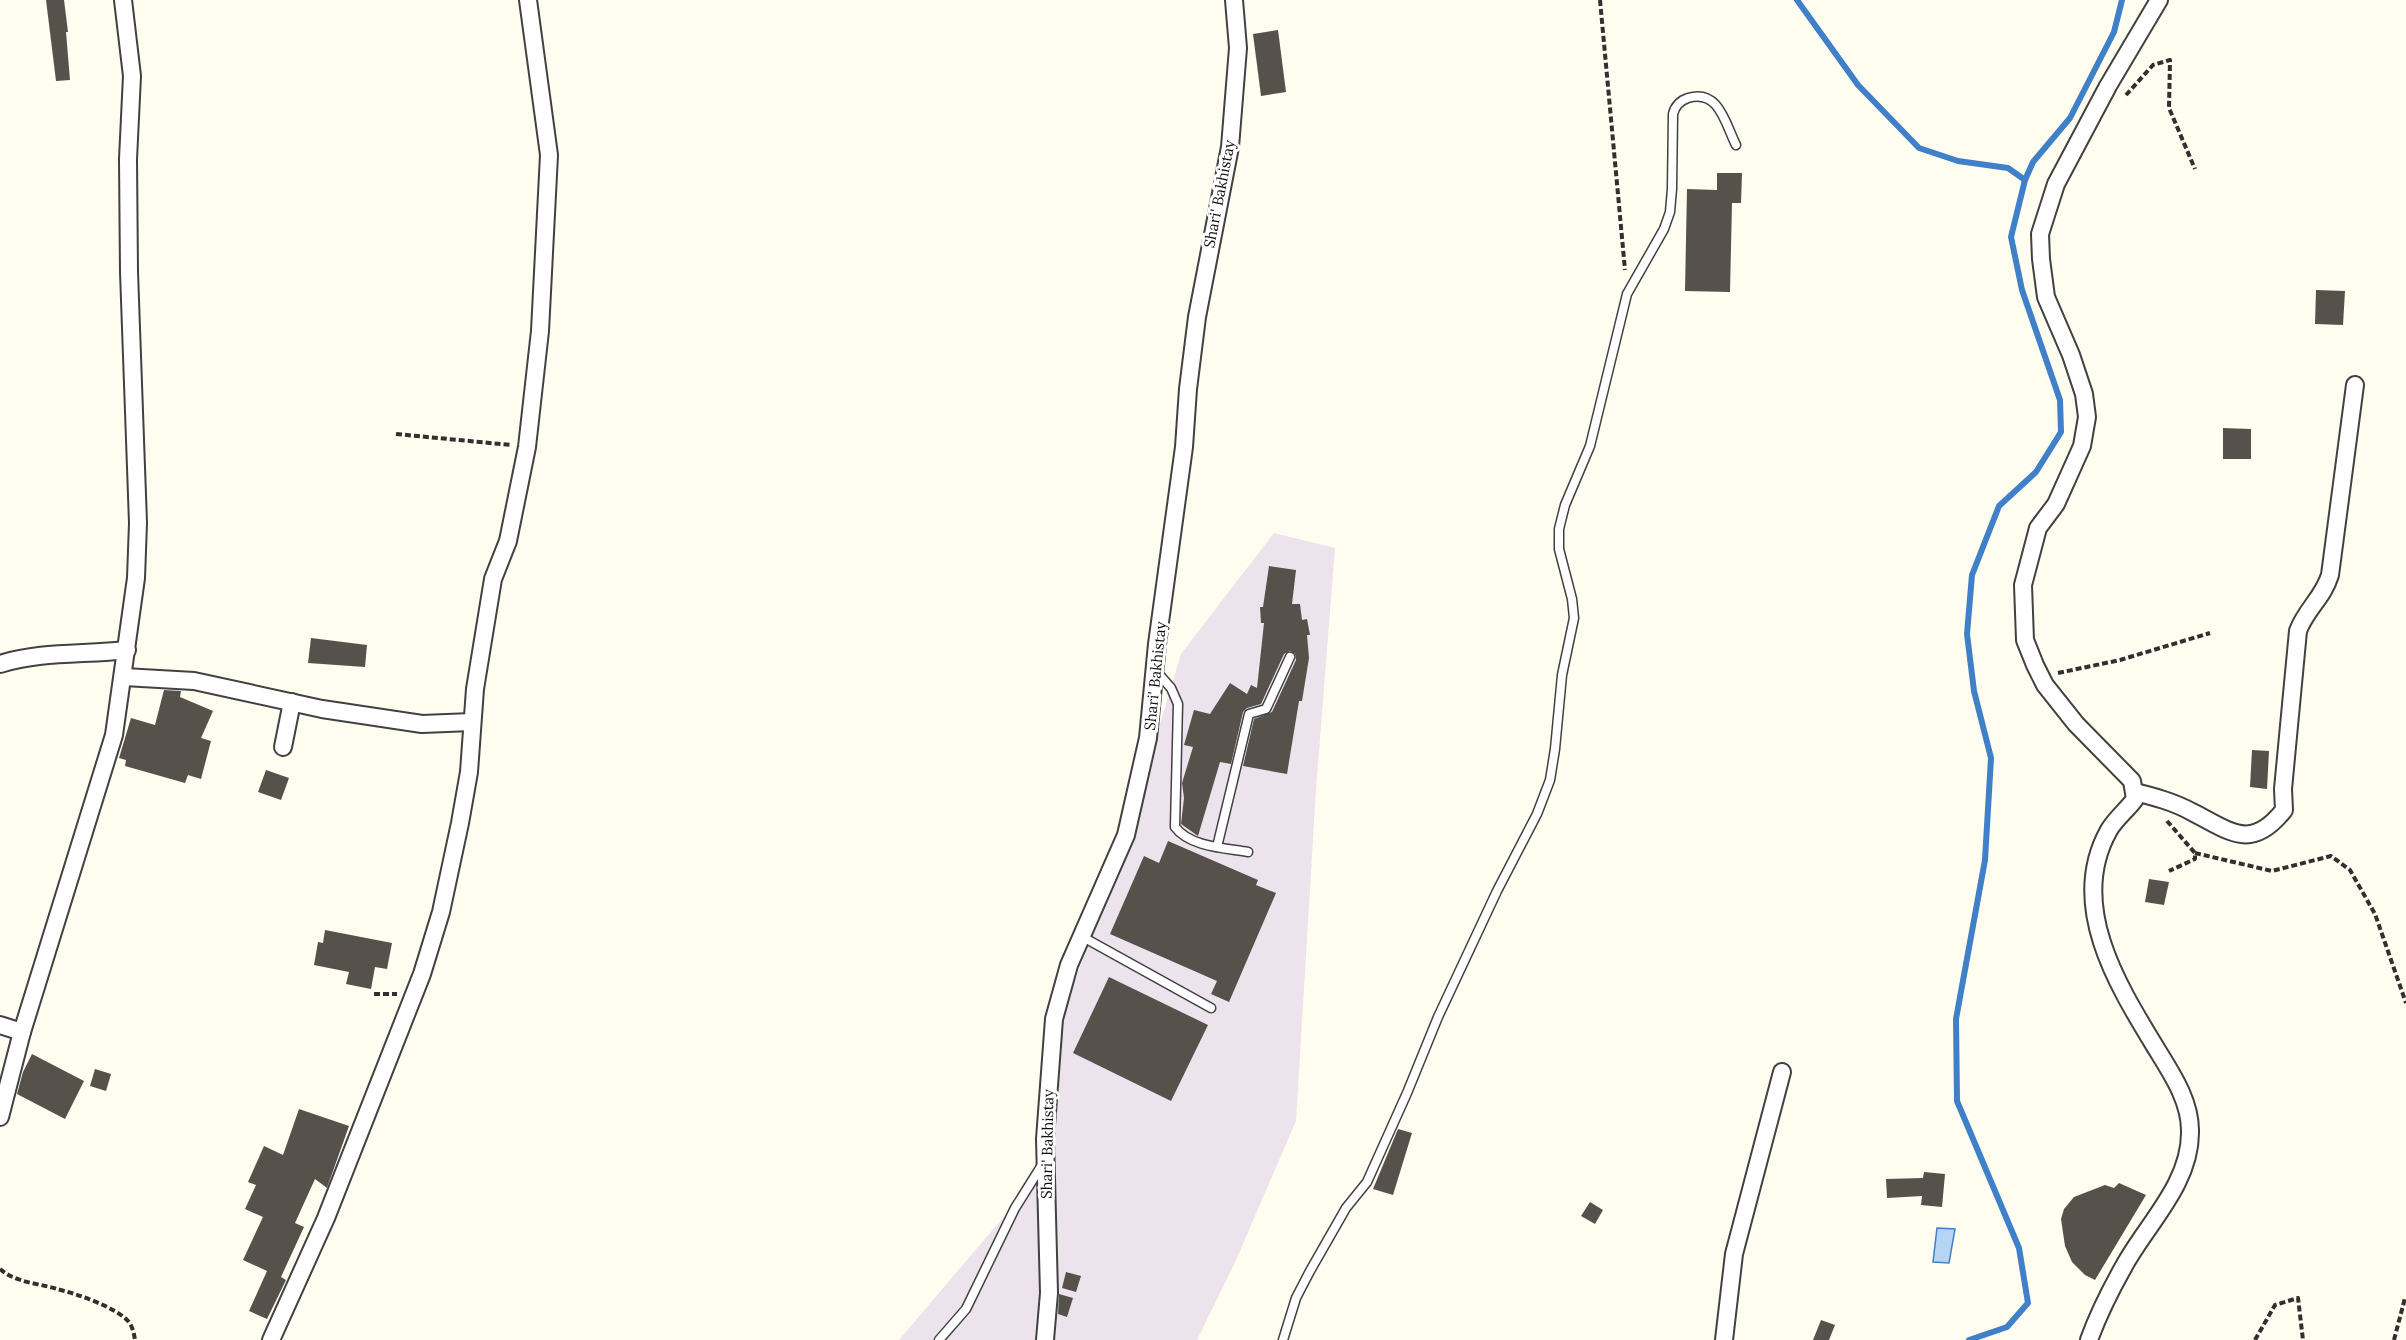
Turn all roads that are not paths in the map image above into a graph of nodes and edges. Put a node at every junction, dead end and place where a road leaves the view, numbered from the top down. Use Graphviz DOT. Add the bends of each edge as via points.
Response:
graph roads {
  1 [pos="123,0"];
  2 [pos="528,0"];
  3 [pos="1234,0"];
  4 [pos="2159,0"];
  5 [pos="1736,145"];
  6 [pos="2355,386"];
  7 [pos="127,650"];
  8 [pos="1290,657"];
  9 [pos="0,663"];
  10 [pos="1156,671"];
  11 [pos="124,677"];
  12 [pos="292,702"];
  13 [pos="472,722"];
  14 [pos="283,747"];
  15 [pos="2135,792"];
  16 [pos="1217,847"];
  17 [pos="1248,852"];
  18 [pos="1081,936"];
  19 [pos="1211,1008"];
  20 [pos="0,1025"];
  21 [pos="22,1032"];
  22 [pos="1782,1072"];
  23 [pos="0,1117"];
  24 [pos="1046,1159"];
  25 [pos="272,1340"];
  26 [pos="939,1340"];
  27 [pos="1045,1340"];
  28 [pos="1283,1340"];
  29 [pos="1724,1340"];
  30 [pos="2089,1340"];
  1 -- 7 [label="street" via="132,76 129,272 138,523"];
  2 -- 13 [label="street" via="549,155 540,331 527,447 508,541 494,579"];
  3 -- 10 [label="street, Shari' Bakhistay" via="1238,48 1230,147 1197,317"];
  4 -- 15 [label="street" via="2056,184 2040,234 2046,297 2084,394 2087,417 2082,446 2056,504 2038,528 2023,585 2025,640 2045,685 2132,781"];
  5 -- 28 [label="lane" via="1719,108 1706,96 1683,100 1675,107 1670,212 1627,294 1590,446 1559,528 1559,549 1574,618 1562,675 1550,780 1438,1017 1367,1182 1347,1208 1305,1280"];
  6 -- 15 [label="street" via="2330,574 2323,594 2307,612 2298,631 2284,810 2272,826 2254,834 2234,834 2191,811"];
  7 -- 9 [label="street"];
  7 -- 11 [label="street"];
  8 -- 16 [label="lane" via="1266,709 1248,714"];
  10 -- 16 [label="lane" via="1171,688 1178,704 1175,827 1183,837"];
  10 -- 18 [label="street, Shari' Bakhistay" via="1148,738 1126,834"];
  11 -- 12 [label="street" via="194,681"];
  11 -- 21 [label="street" via="114,735"];
  12 -- 13 [label="street" via="422,724"];
  12 -- 14 [label="street"];
  13 -- 25 [label="street" via="460,823 441,912 422,974 326,1218"];
  15 -- 30 [label="street" via="2131,806 2109,829 2095,864 2093,889 2098,933 2131,1008 2175,1079 2187,1111 2190,1136 2181,1174 2124,1265"];
  16 -- 17 [label="lane"];
  18 -- 19 [label="lane"];
  18 -- 24 [label="street, Shari' Bakhistay" via="1054,1019"];
  20 -- 21 [label="street"];
  21 -- 23 [label="street"];
  22 -- 29 [label="street" via="1734,1254"];
  24 -- 26 [label="lane" via="1015,1208 966,1309"];
  24 -- 27 [label="street, Shari' Bakhistay" via="1049,1293"];
}
